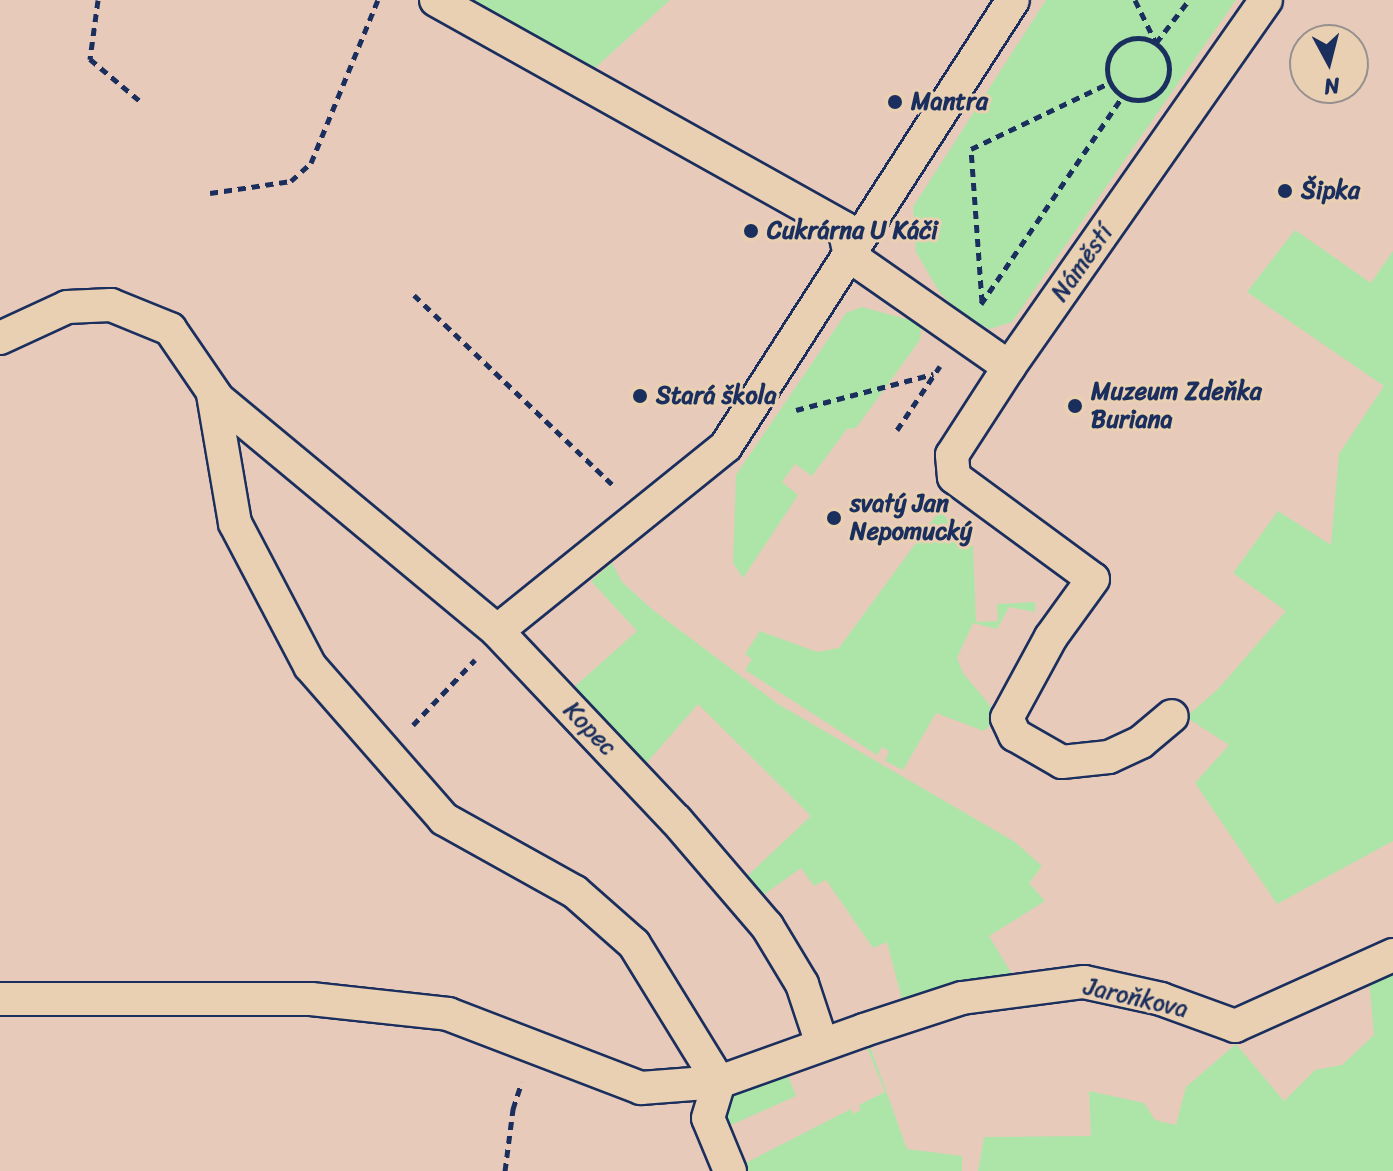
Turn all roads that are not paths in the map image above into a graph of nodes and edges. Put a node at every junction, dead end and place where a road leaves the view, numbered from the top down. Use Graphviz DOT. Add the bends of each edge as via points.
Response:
graph roads {
  1 [pos="436,0"];
  2 [pos="1013,0"];
  3 [pos="1266,0"];
  4 [pos="850,256"];
  5 [pos="0,338"];
  6 [pos="1009,367"];
  7 [pos="213,394"];
  8 [pos="497,631"];
  9 [pos="1172,716"];
  10 [pos="1393,955"];
  11 [pos="0,999"];
  12 [pos="822,1044"];
  13 [pos="719,1082"];
  14 [pos="730,1171"];
  1 -- 4 [label="street" via="844,228"];
  2 -- 4 [label="street"];
  3 -- 6 [label="street, Náměstí"];
  4 -- 6 [label="street"];
  4 -- 8 [label="street" via="726,446"];
  5 -- 7 [label="street, Kopec" via="67,307 111,305 170,329"];
  6 -- 9 [label="street, Náměstí" via="952,455 954,477 1093,579 1051,637 1007,718 1015,735 1062,762 1109,757 1141,742"];
  7 -- 8 [label="street, Kopec"];
  7 -- 13 [label="street, Kopec" via="235,523 310,666 444,819 575,892 634,944"];
  8 -- 12 [label="street, Kopec" via="676,820 767,926 802,984"];
  10 -- 12 [label="street, Jaroňkova" via="1235,1026 1161,999 1084,982 962,998"];
  11 -- 13 [label="street" via="311,999 432,1012 641,1088"];
  12 -- 13 [label="street"];
  13 -- 14 [label="street" via="708,1118"];
}
